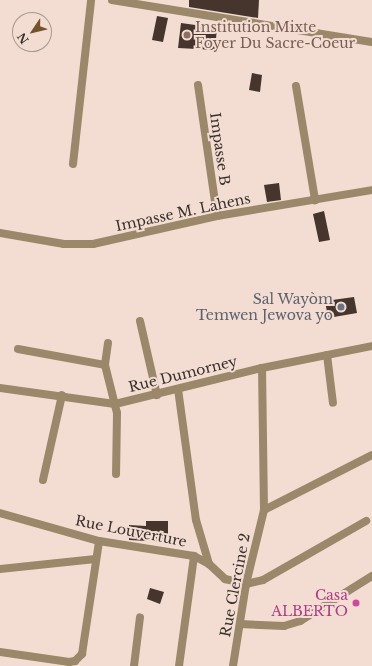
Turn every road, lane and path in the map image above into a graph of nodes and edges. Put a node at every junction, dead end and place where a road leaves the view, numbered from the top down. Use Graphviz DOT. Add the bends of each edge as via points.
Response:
graph roads {
  1 [pos="91,0"];
  2 [pos="112,0"];
  3 [pos="372,42"];
  4 [pos="198,85"];
  5 [pos="296,86"];
  6 [pos="73,164"];
  7 [pos="372,190"];
  8 [pos="315,200"];
  9 [pos="217,216"];
  10 [pos="0,233"];
  11 [pos="140,321"];
  12 [pos="108,343"];
  13 [pos="372,346"];
  14 [pos="18,349"];
  15 [pos="327,355"];
  16 [pos="105,365"];
  17 [pos="262,368"];
  18 [pos="0,388"];
  19 [pos="178,389"];
  20 [pos="62,395"];
  21 [pos="157,395"];
  22 [pos="333,403"];
  23 [pos="115,404"];
  24 [pos="372,455"];
  25 [pos="116,474"];
  26 [pos="43,480"];
  27 [pos="264,510"];
  28 [pos="0,513"];
  29 [pos="366,520"];
  30 [pos="99,541"];
  31 [pos="194,556"];
  32 [pos="95,559"];
  33 [pos="209,564"];
  34 [pos="0,569"];
  35 [pos="372,577"];
  36 [pos="246,584"];
  37 [pos="140,617"];
  38 [pos="240,624"];
  39 [pos="0,652"];
  40 [pos="134,666"];
  41 [pos="179,666"];
  42 [pos="233,666"];
  1 -- 6 [label="street"];
  2 -- 3 [label="street"];
  4 -- 9 [label="street, Impasse B"];
  5 -- 8 [label="street"];
  7 -- 8 [label="street, Impasse M. Lahens"];
  8 -- 9 [label="street, Impasse M. Lahens"];
  9 -- 10 [label="street, Impasse M. Lahens" via="93,244 64,244"];
  11 -- 21 [label="street"];
  12 -- 16 [label="street"];
  13 -- 15 [label="street, Rue Dumorney"];
  14 -- 16 [label="street"];
  15 -- 17 [label="street, Rue Dumorney"];
  15 -- 22 [label="street"];
  16 -- 23 [label="street"];
  17 -- 19 [label="street, Rue Dumorney"];
  17 -- 27 [label="street, Rue Clercine 2"];
  18 -- 20 [label="street, Rue Dumorney"];
  19 -- 21 [label="street, Rue Dumorney"];
  19 -- 33 [label="street" via="196,520"];
  20 -- 23 [label="street, Rue Dumorney"];
  20 -- 26 [label="street"];
  21 -- 23 [label="street, Rue Dumorney"];
  23 -- 25 [label="street"];
  24 -- 27 [label="street"];
  27 -- 36 [label="street, Rue Clercine 2"];
  28 -- 30 [label="street, Rue Louverture"];
  29 -- 36 [label="street" via="263,580"];
  30 -- 31 [label="street, Rue Louverture"];
  30 -- 32 [label="street"];
  31 -- 33 [label="street, Rue Louverture"];
  31 -- 41 [label="street"];
  32 -- 34 [label="street"];
  32 -- 39 [label="street" via="82,654 75,661"];
  33 -- 36 [label="street, Rue Louverture" via="225,579"];
  35 -- 38 [label="street" via="300,621 284,626"];
  36 -- 38 [label="street, Rue Clercine 2"];
  37 -- 40 [label="street"];
  38 -- 42 [label="street, Rue Clercine 2"];
}
